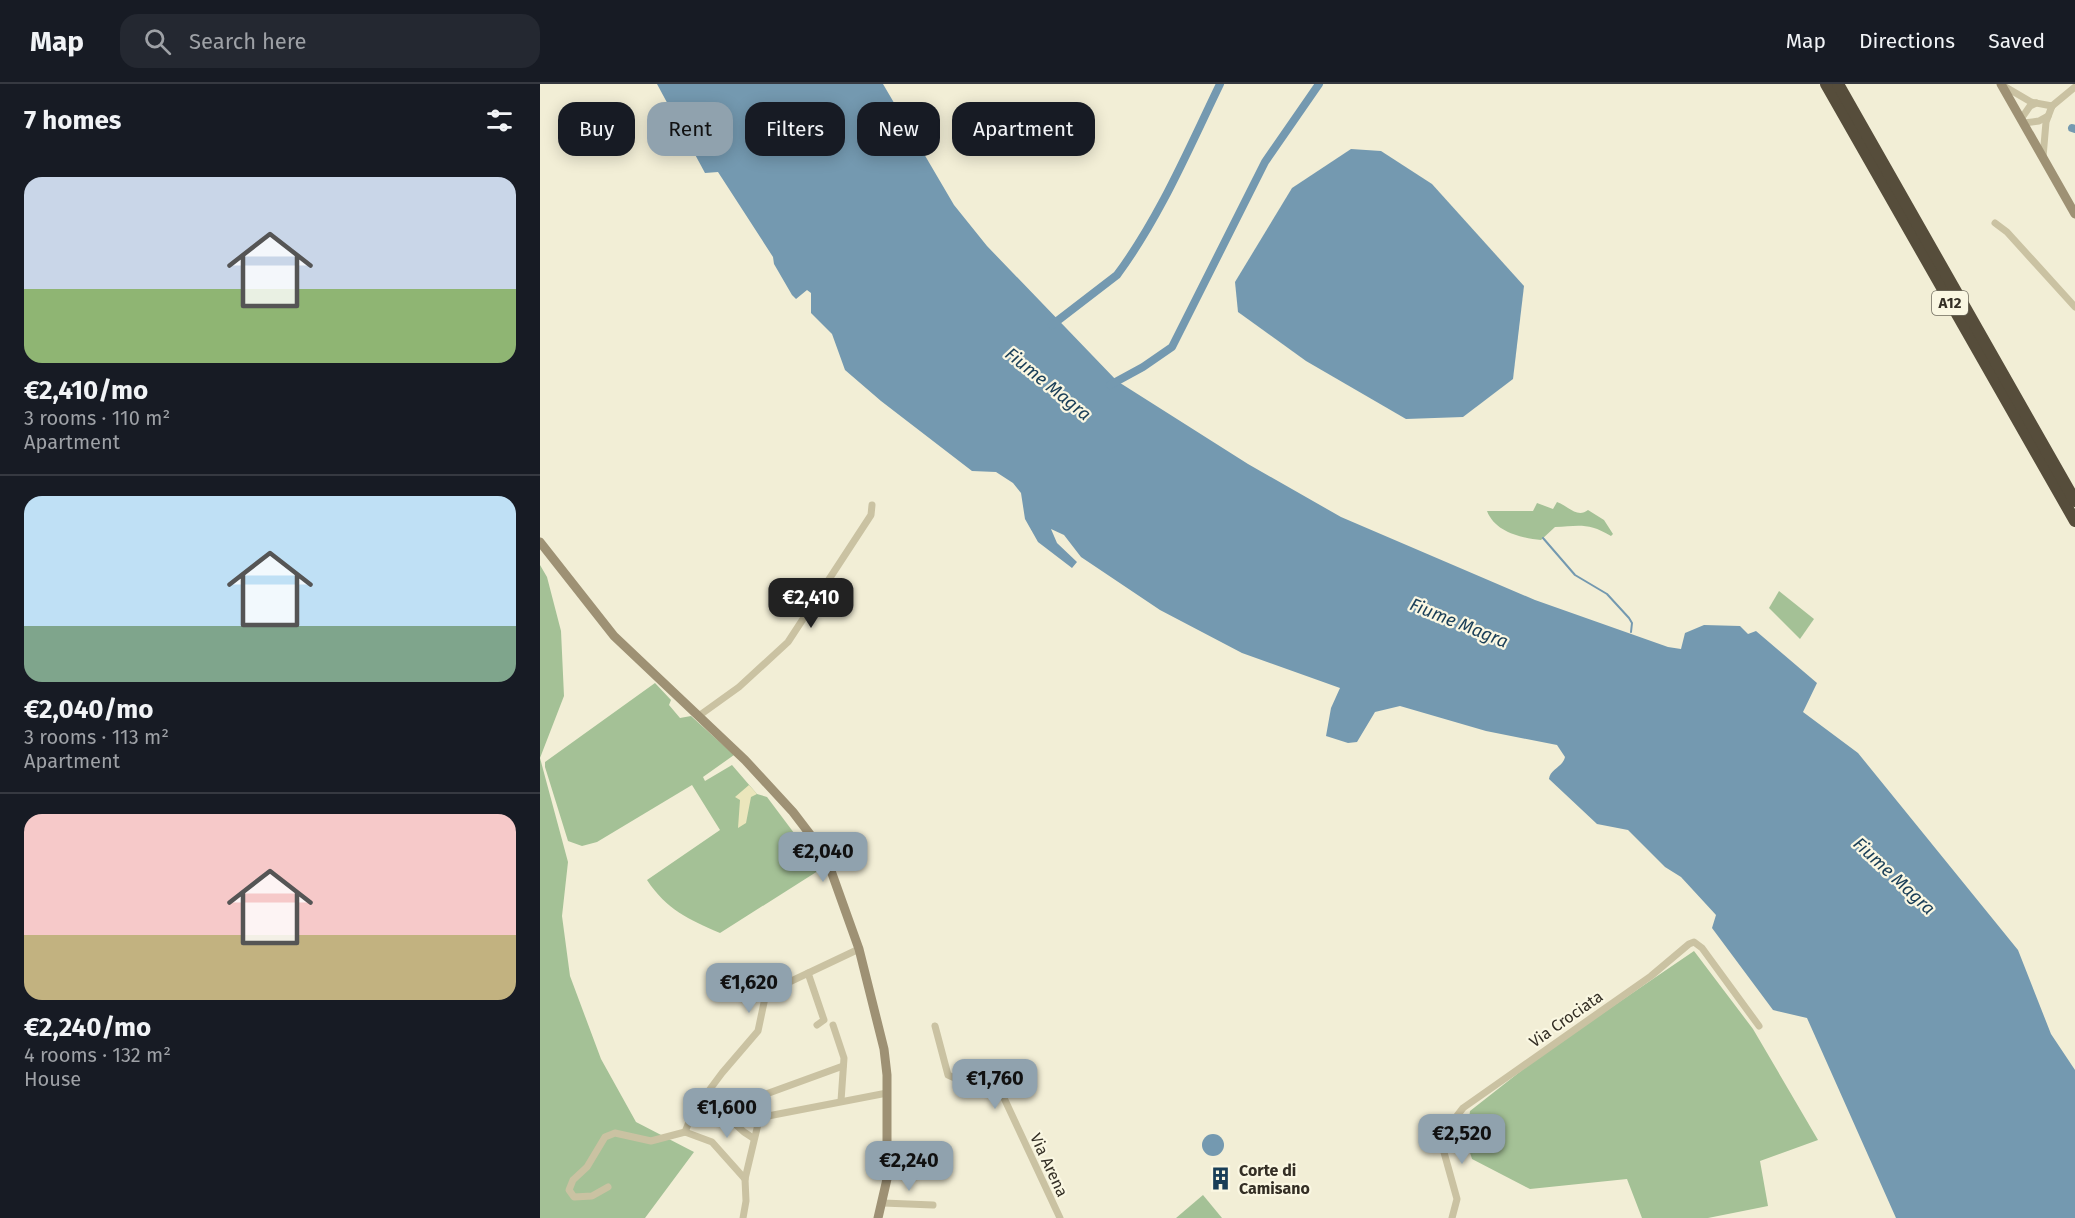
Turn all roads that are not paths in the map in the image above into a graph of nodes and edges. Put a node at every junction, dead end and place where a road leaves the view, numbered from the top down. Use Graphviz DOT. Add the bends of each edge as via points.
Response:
graph roads {
  1 [pos="1826,84"];
  2 [pos="1838,84"];
  3 [pos="2002,84"];
  4 [pos="2075,87"];
  5 [pos="2036,103"];
  6 [pos="2052,106"];
  7 [pos="2048,116"];
  8 [pos="2022,121"];
  9 [pos="2043,157"];
  10 [pos="2075,214"];
  11 [pos="1995,223"];
  12 [pos="2075,307"];
  13 [pos="2075,501"];
  14 [pos="872,505"];
  15 [pos="2075,522"];
  16 [pos="540,542"];
  17 [pos="700,715"];
  18 [pos="859,949"];
  19 [pos="808,973"];
  20 [pos="817,1025"];
  21 [pos="833,1025"];
  22 [pos="935,1026"];
  23 [pos="1759,1026"];
  24 [pos="843,1066"];
  25 [pos="887,1093"];
  26 [pos="841,1101"];
  27 [pos="685,1132"];
  28 [pos="753,1138"];
  29 [pos="745,1179"];
  30 [pos="608,1187"];
  31 [pos="883,1203"];
  32 [pos="933,1205"];
  33 [pos="743,1218"];
  34 [pos="878,1218"];
  35 [pos="1060,1218"];
  36 [pos="1452,1218"];
  1 -- 15 [label="highway, A12"];
  2 -- 13 [label="highway, A12"];
  3 -- 5 [label="street"];
  3 -- 8 [label="main road"];
  4 -- 6 [label="street"];
  5 -- 6 [label="street"];
  5 -- 8 [label="street"];
  6 -- 7 [label="street"];
  7 -- 8 [label="street" via="2039,121"];
  7 -- 9 [label="street"];
  8 -- 9 [label="main road"];
  9 -- 10 [label="main road"];
  11 -- 12 [label="street"];
  14 -- 17 [label="street" via="871,515 788,642 739,687"];
  16 -- 17 [label="main road" via="614,636"];
  17 -- 18 [label="main road" via="816,839 832,870"];
  18 -- 19 [label="street"];
  18 -- 25 [label="main road" via="884,1049"];
  19 -- 20 [label="street" via="824,1020"];
  19 -- 27 [label="street" via="766,993 758,1031 693,1112"];
  21 -- 24 [label="street"];
  22 -- 35 [label="street, Via Arena" via="948,1075 957,1079 985,1079 1004,1098"];
  23 -- 36 [label="street, Via Crociata" via="1702,948 1694,942 1689,944 1463,1108 1440,1138 1457,1199"];
  24 -- 26 [label="street"];
  24 -- 28 [label="street" via="726,1109"];
  25 -- 26 [label="street"];
  25 -- 31 [label="main road" via="887,1179"];
  26 -- 28 [label="street" via="768,1116 759,1120"];
  27 -- 29 [label="street" via="712,1142"];
  27 -- 30 [label="street" via="651,1141 615,1133 605,1137 569,1190 582,1199"];
  28 -- 29 [label="street"];
  29 -- 33 [label="street"];
  31 -- 32 [label="street"];
  31 -- 34 [label="main road"];
}
